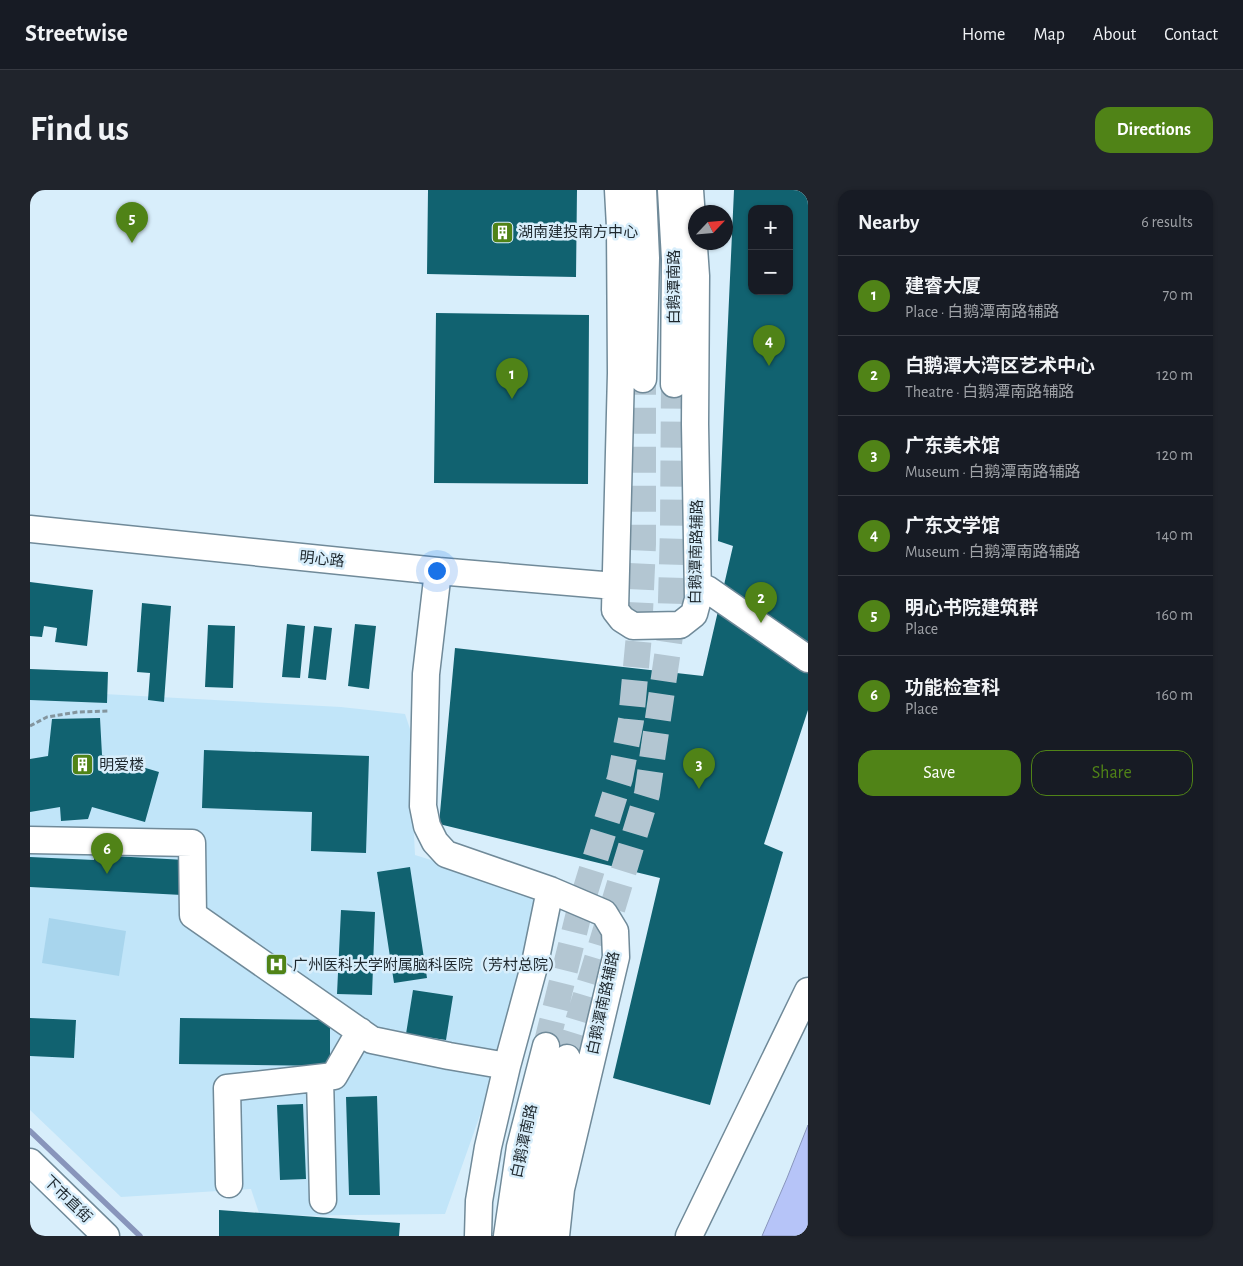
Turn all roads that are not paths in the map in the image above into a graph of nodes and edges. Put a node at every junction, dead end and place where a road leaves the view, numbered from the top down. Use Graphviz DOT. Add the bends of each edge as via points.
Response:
graph roads {
  1 [pos="618,190"];
  2 [pos="644,190"];
  3 [pos="671,190"];
  4 [pos="690,190"];
  5 [pos="643,379"];
  6 [pos="674,384"];
  7 [pos="30,529"];
  8 [pos="438,571"];
  9 [pos="615,586"];
  10 [pos="707,589"];
  11 [pos="808,659"];
  12 [pos="30,840"];
  13 [pos="550,890"];
  14 [pos="808,991"];
  15 [pos="360,1032"];
  16 [pos="507,1066"];
  17 [pos="320,1078"];
  18 [pos="30,1162"];
  19 [pos="228,1184"];
  20 [pos="323,1200"];
  21 [pos="106,1236"];
  22 [pos="478,1236"];
  23 [pos="507,1236"];
  24 [pos="532,1236"];
  25 [pos="556,1236"];
  26 [pos="689,1236"];
  1 -- 9 [label="street, 白鹅潭南路辅路" via="621,374"];
  2 -- 5 [label="street, 白鹅潭南路"];
  3 -- 6 [label="street, 白鹅潭南路" via="675,259"];
  4 -- 9 [label="street, 白鹅潭南路辅路" via="696,276 698,599 694,614 680,625 632,626 615,610"];
  7 -- 8 [label="street, 明心路"];
  8 -- 9 [label="street, 明心路"];
  8 -- 13 [label="street, 白鹅潭南路辅路" via="426,674 423,806 427,826 446,854"];
  10 -- 11 [label="street"];
  12 -- 15 [label="street" via="192,844 194,915"];
  13 -- 16 [label="street" via="536,963"];
  13 -- 25 [label="street, 白鹅潭南路辅路" via="604,913 615,931 616,957 561,1189"];
  14 -- 26 [label="street"];
  15 -- 16 [label="street" via="372,1040"];
  15 -- 17 [label="street" via="334,1076"];
  16 -- 22 [label="street" via="488,1147 479,1201"];
  17 -- 19 [label="street" via="228,1088"];
  17 -- 20 [label="street"];
  18 -- 21 [label="street, 下市直街"];
  23 -- 24 [label="street, 白鹅潭南路" via="520,1147 556,1052 534,1199"];
}
